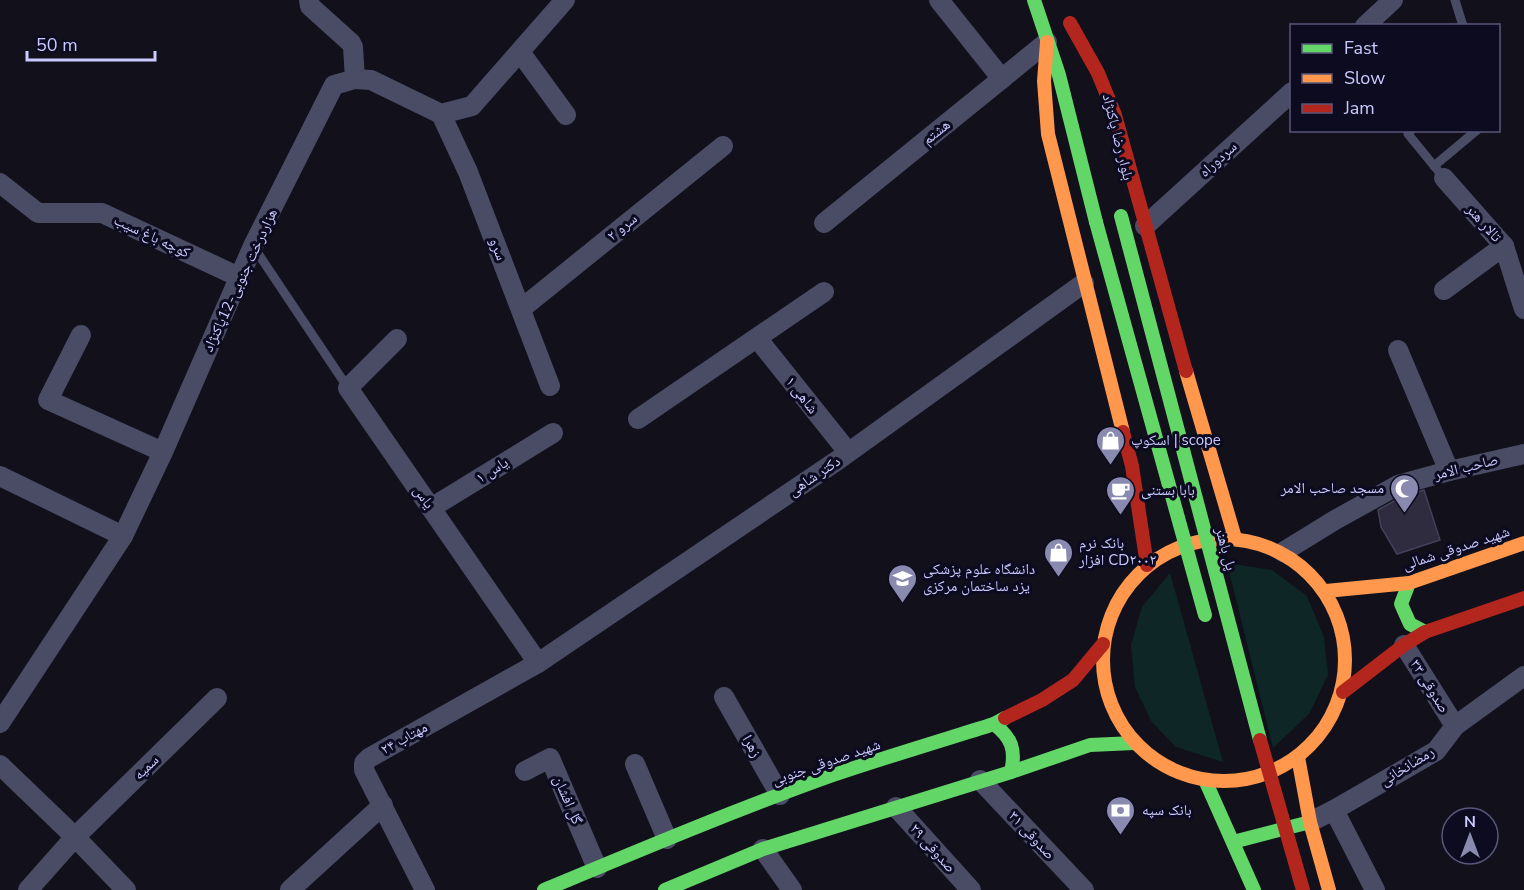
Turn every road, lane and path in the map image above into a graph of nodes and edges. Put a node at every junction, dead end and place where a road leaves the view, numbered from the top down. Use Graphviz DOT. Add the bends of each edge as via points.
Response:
graph roads {
  1 [pos="309,0"];
  2 [pos="565,0"];
  3 [pos="939,0"];
  4 [pos="1034,0"];
  5 [pos="1393,0"];
  6 [pos="1455,0"];
  7 [pos="1367,24"];
  8 [pos="1462,24"];
  9 [pos="1047,42"];
  10 [pos="519,52"];
  11 [pos="1084,72"];
  12 [pos="355,79"];
  13 [pos="1002,79"];
  14 [pos="1290,94"];
  15 [pos="441,114"];
  16 [pos="566,115"];
  17 [pos="1410,132"];
  18 [pos="1476,132"];
  19 [pos="723,146"];
  20 [pos="1439,172"];
  21 [pos="0,183"];
  22 [pos="1119,210"];
  23 [pos="824,223"];
  24 [pos="1145,226"];
  25 [pos="253,246"];
  26 [pos="1504,246"];
  27 [pos="239,277"];
  28 [pos="1084,283"];
  29 [pos="1444,290"];
  30 [pos="824,292"];
  31 [pos="521,309"];
  32 [pos="1524,309"];
  33 [pos="81,335"];
  34 [pos="757,338"];
  35 [pos="397,339"];
  36 [pos="1398,350"];
  37 [pos="550,386"];
  38 [pos="348,388"];
  39 [pos="638,419"];
  40 [pos="553,433"];
  41 [pos="1208,449"];
  42 [pos="163,452"];
  43 [pos="848,453"];
  44 [pos="1524,454"];
  45 [pos="1142,464"];
  46 [pos="1449,471"];
  47 [pos="0,476"];
  48 [pos="431,508"];
  49 [pos="123,536"];
  50 [pos="1235,538"];
  51 [pos="1524,543"];
  52 [pos="1283,552"];
  53 [pos="1147,565"];
  54 [pos="1409,583"];
  55 [pos="1326,591"];
  56 [pos="1524,598"];
  57 [pos="1210,632"];
  58 [pos="1425,632"];
  59 [pos="1103,644"];
  60 [pos="1404,645"];
  61 [pos="538,663"];
  62 [pos="1524,676"];
  63 [pos="1343,692"];
  64 [pos="724,697"];
  65 [pos="217,698"];
  66 [pos="0,723"];
  67 [pos="994,724"];
  68 [pos="1455,726"];
  69 [pos="1134,742"];
  70 [pos="1298,757"];
  71 [pos="635,764"];
  72 [pos="0,765"];
  73 [pos="1248,767"];
  74 [pos="525,771"];
  75 [pos="1011,772"];
  76 [pos="980,780"];
  77 [pos="1205,780"];
  78 [pos="1254,790"];
  79 [pos="780,795"];
  80 [pos="382,805"];
  81 [pos="896,807"];
  82 [pos="1334,810"];
  83 [pos="1310,822"];
  84 [pos="1263,823"];
  85 [pos="75,837"];
  86 [pos="667,839"];
  87 [pos="1233,842"];
  88 [pos="1269,845"];
  89 [pos="763,849"];
  90 [pos="597,868"];
  91 [pos="1252,889"];
  92 [pos="28,890"];
  93 [pos="126,890"];
  94 [pos="290,890"];
  95 [pos="425,890"];
  96 [pos="544,890"];
  97 [pos="665,890"];
  98 [pos="792,890"];
  99 [pos="971,890"];
  100 [pos="1084,890"];
  101 [pos="1303,890"];
  102 [pos="1329,890"];
  103 [pos="1375,890"];
  1 -- 12 [label="street" via="310,6 351,43"];
  2 -- 10 [label="street"];
  3 -- 13 [label="street"];
  4 -- 9 [label="main road"];
  5 -- 7 [label="street"];
  6 -- 8 [label="lane"];
  9 -- 13 [label="street, هشتم"];
  9 -- 28 [label="main road" via="1044,81 1048,134"];
  9 -- 57 [label="main road, bridge"];
  10 -- 15 [label="street" via="472,106"];
  10 -- 16 [label="street"];
  11 -- 24 [label="main road" via="1069,17 1115,115"];
  12 -- 15 [label="street" via="371,80"];
  12 -- 25 [label="street, هزاردرخت جنوبی-12پاکنژاد" via="334,85"];
  13 -- 23 [label="street, هشتم"];
  14 -- 24 [label="street, سردوراه"];
  15 -- 31 [label="street, سرو"];
  17 -- 20 [label="lane"];
  18 -- 20 [label="lane"];
  19 -- 31 [label="street, سرو ۲"];
  20 -- 26 [label="street, تالار هنر"];
  21 -- 27 [label="street, کوچه باغ سیب" via="38,213 102,213"];
  22 -- 101 [label="main road, پل باهنر, bridge" via="1253,717"];
  24 -- 41 [label="main road"];
  25 -- 27 [label="street, هزاردرخت جنوبی-12پاکنژاد"];
  25 -- 38 [label="lane"];
  26 -- 29 [label="street"];
  26 -- 32 [label="street, تالار هنر"];
  27 -- 42 [label="street, هزاردرخت جنوبی-12پاکنژاد"];
  28 -- 43 [label="street, دکتر شاهی"];
  28 -- 45 [label="main road"];
  30 -- 34 [label="street"];
  31 -- 37 [label="street, سرو"];
  33 -- 42 [label="street" via="48,400"];
  34 -- 39 [label="street"];
  34 -- 43 [label="street, شاهی ۱"];
  35 -- 38 [label="street"];
  36 -- 46 [label="street"];
  38 -- 48 [label="street, یاس"];
  40 -- 48 [label="street, یاس ۱"];
  41 -- 45 [label="main road"];
  41 -- 50 [label="main road"];
  42 -- 49 [label="street, هزاردرخت جنوبی-12پاکنژاد"];
  43 -- 61 [label="street, دکتر شاهی"];
  44 -- 46 [label="street, صاحب الامر"];
  45 -- 53 [label="main road"];
  46 -- 52 [label="street, صاحب الامر" via="1398,484"];
  47 -- 49 [label="street"];
  48 -- 61 [label="street, یاس"];
  49 -- 66 [label="street, هزاردرخت جنوبی-12پاکنژاد"];
  50 -- 52 [label="main road"];
  50 -- 53 [label="main road" via="1188,543"];
  51 -- 54 [label="main road, شهید صدوقی شمالی"];
  52 -- 55 [label="main road"];
  53 -- 59 [label="main road" via="1118,600"];
  54 -- 55 [label="main road, شهید صدوقی شمالی"];
  54 -- 58 [label="main road" via="1401,604 1410,624"];
  55 -- 63 [label="main road" via="1345,640"];
  56 -- 58 [label="main road"];
  58 -- 60 [label="main road"];
  59 -- 67 [label="main road, شهید صدوقی جنوبی" via="1073,680"];
  59 -- 69 [label="main road" via="1107,697"];
  60 -- 63 [label="main road"];
  60 -- 68 [label="street, صدوقی ۳۳"];
  61 -- 80 [label="street, مهتاب ۲۴" via="369,758 364,770"];
  62 -- 68 [label="street, رمضانخانی"];
  63 -- 70 [label="main road" via="1326,728"];
  64 -- 79 [label="street, زهرا"];
  65 -- 85 [label="street, سمیه"];
  67 -- 75 [label="main road" via="1011,742"];
  67 -- 79 [label="main road, شهید صدوقی جنوبی"];
  68 -- 82 [label="street, رمضانخانی" via="1436,751"];
  69 -- 75 [label="main road" via="1090,745"];
  69 -- 77 [label="main road" via="1166,767"];
  70 -- 77 [label="main road" via="1254,778"];
  70 -- 83 [label="main road"];
  71 -- 86 [label="street"];
  72 -- 85 [label="street"];
  73 -- 78 [label="main road"];
  74 -- 90 [label="street, گل افشان" via="550,758"];
  75 -- 76 [label="main road"];
  76 -- 81 [label="main road"];
  76 -- 100 [label="street, صدوقی ۳۱"];
  77 -- 87 [label="main road"];
  79 -- 86 [label="main road, شهید صدوقی جنوبی"];
  80 -- 94 [label="street"];
  80 -- 95 [label="street, مهتاب ۲۴"];
  81 -- 89 [label="main road"];
  81 -- 99 [label="street, صدوقی ۲۹"];
  82 -- 83 [label="street, رمضانخانی"];
  82 -- 103 [label="street"];
  83 -- 87 [label="main road"];
  83 -- 102 [label="main road"];
  84 -- 88 [label="main road"];
  85 -- 92 [label="street, سمیه"];
  85 -- 93 [label="street"];
  86 -- 90 [label="main road, شهید صدوقی جنوبی"];
  87 -- 91 [label="main road"];
  89 -- 97 [label="main road"];
  89 -- 98 [label="street"];
  90 -- 96 [label="main road, شهید صدوقی جنوبی"];
}
